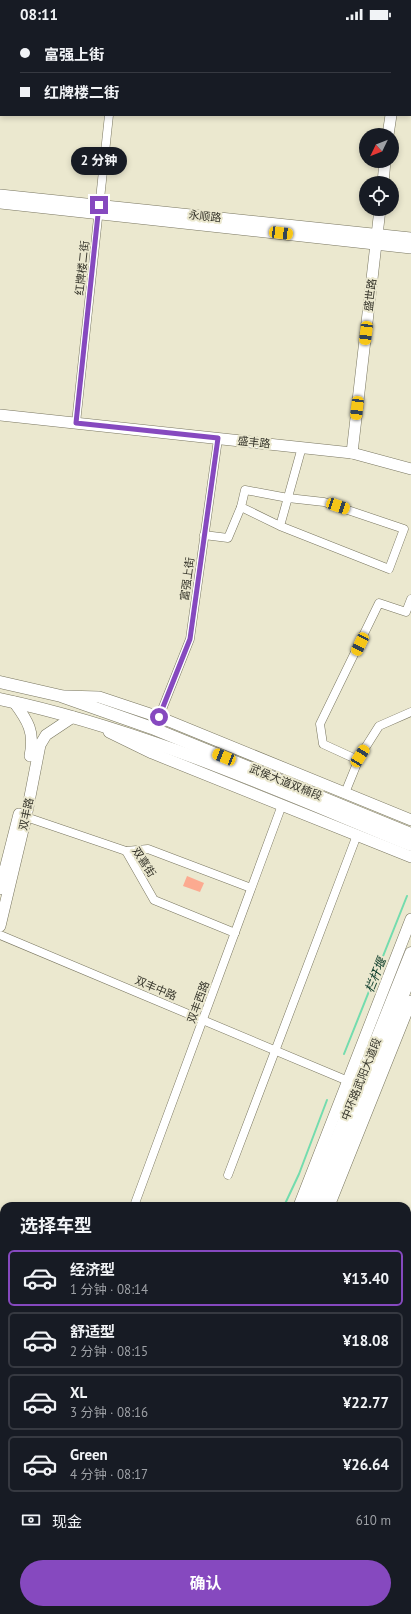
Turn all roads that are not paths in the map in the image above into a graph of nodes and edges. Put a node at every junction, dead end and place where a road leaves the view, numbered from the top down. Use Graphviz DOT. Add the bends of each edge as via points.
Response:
graph roads {
  1 [pos="109,116"];
  2 [pos="391,116"];
  3 [pos="389,128"];
  4 [pos="0,195"];
  5 [pos="0,203"];
  6 [pos="99,209"];
  7 [pos="379,216"];
  8 [pos="411,238"];
  9 [pos="377,239"];
  10 [pos="411,248"];
  11 [pos="0,415"];
  12 [pos="76,423"];
  13 [pos="218,438"];
  14 [pos="302,447"];
  15 [pos="352,453"];
  16 [pos="411,469"];
  17 [pos="288,498"];
  18 [pos="241,507"];
  19 [pos="280,526"];
  20 [pos="204,535"];
  21 [pos="411,599"];
  22 [pos="408,612"];
  23 [pos="0,682"];
  24 [pos="61,696"];
  25 [pos="0,700"];
  26 [pos="14,702"];
  27 [pos="411,712"];
  28 [pos="159,717"];
  29 [pos="76,718"];
  30 [pos="358,760"];
  31 [pos="344,793"];
  32 [pos="282,805"];
  33 [pos="26,817"];
  34 [pos="411,820"];
  35 [pos="411,834"];
  36 [pos="357,835"];
  37 [pos="411,844"];
  38 [pos="126,851"];
  39 [pos="411,857"];
  40 [pos="251,888"];
  41 [pos="0,889"];
  42 [pos="411,919"];
  43 [pos="0,926"];
  44 [pos="235,933"];
  45 [pos="0,935"];
  46 [pos="411,953"];
  47 [pos="411,975"];
  48 [pos="411,1001"];
  49 [pos="203,1020"];
  50 [pos="276,1050"];
  51 [pos="348,1081"];
  52 [pos="228,1175"];
  53 [pos="135,1202"];
  54 [pos="301,1202"];
  55 [pos="312,1202"];
  56 [pos="321,1202"];
  57 [pos="330,1202"];
  1 -- 6 [label="street, 红牌楼二街"];
  2 -- 3 [label="main road"];
  4 -- 6 [label="main road, 永顺路"];
  5 -- 6 [label="main road"];
  6 -- 9 [label="main road, 永顺路" via="341,231"];
  6 -- 12 [label="street, 红牌楼二街"];
  7 -- 9 [label="main road, 盛世路"];
  8 -- 9 [label="main road, 永顺路"];
  9 -- 10 [label="main road"];
  9 -- 15 [label="main road, 盛世路"];
  11 -- 12 [label="main road, 盛丰路"];
  12 -- 13 [label="main road, 盛丰路"];
  13 -- 14 [label="main road, 盛丰路"];
  13 -- 20 [label="street, 富强上街"];
  14 -- 15 [label="main road, 盛丰路"];
  14 -- 17 [label="street"];
  15 -- 16 [label="main road, 盛丰路"];
  17 -- 18 [label="street" via="245,490"];
  17 -- 19 [label="street"];
  17 -- 19 [label="street" via="324,502 404,529 389,569"];
  18 -- 19 [label="street"];
  18 -- 20 [label="street" via="228,538"];
  20 -- 28 [label="street, 富强上街" via="190,639"];
  21 -- 22 [label="street"];
  22 -- 30 [label="street" via="379,603 320,724 323,744"];
  23 -- 24 [label="main road, 武侯大道双楠段"];
  24 -- 28 [label="main road" via="99,697"];
  24 -- 35 [label="main road, 武侯大道双楠段" via="152,728"];
  25 -- 26 [label="main road, 武侯大道双楠段"];
  26 -- 29 [label="main road, 武侯大道双楠段"];
  26 -- 41 [label="main road, 双丰路" via="22,712 33,743"];
  27 -- 30 [label="street" via="379,726"];
  28 -- 31 [label="main road"];
  29 -- 32 [label="main road" via="152,753"];
  29 -- 33 [label="main road, 双丰路" via="46,735 40,745"];
  29 -- 37 [label="main road, 武侯大道双楠段" via="160,744"];
  30 -- 31 [label="street"];
  31 -- 34 [label="main road"];
  32 -- 36 [label="main road"];
  32 -- 40 [label="street, 双丰西路"];
  33 -- 38 [label="street, 双喜街"];
  33 -- 43 [label="main road, 双丰路"];
  36 -- 39 [label="main road"];
  36 -- 50 [label="street"];
  38 -- 40 [label="street" via="148,849"];
  38 -- 44 [label="street, 双喜街" via="154,900"];
  40 -- 44 [label="street, 双丰西路"];
  42 -- 51 [label="main road"];
  44 -- 49 [label="street, 双丰西路"];
  45 -- 49 [label="street, 双丰中路"];
  46 -- 55 [label="main road, 中环路武阳大道段"];
  47 -- 56 [label="main road, 中环路武阳大道段"];
  48 -- 57 [label="main road"];
  49 -- 50 [label="street, 双丰中路"];
  49 -- 53 [label="street, 双丰西路"];
  50 -- 51 [label="street, 双丰中路"];
  50 -- 52 [label="street"];
  51 -- 54 [label="main road"];
}
